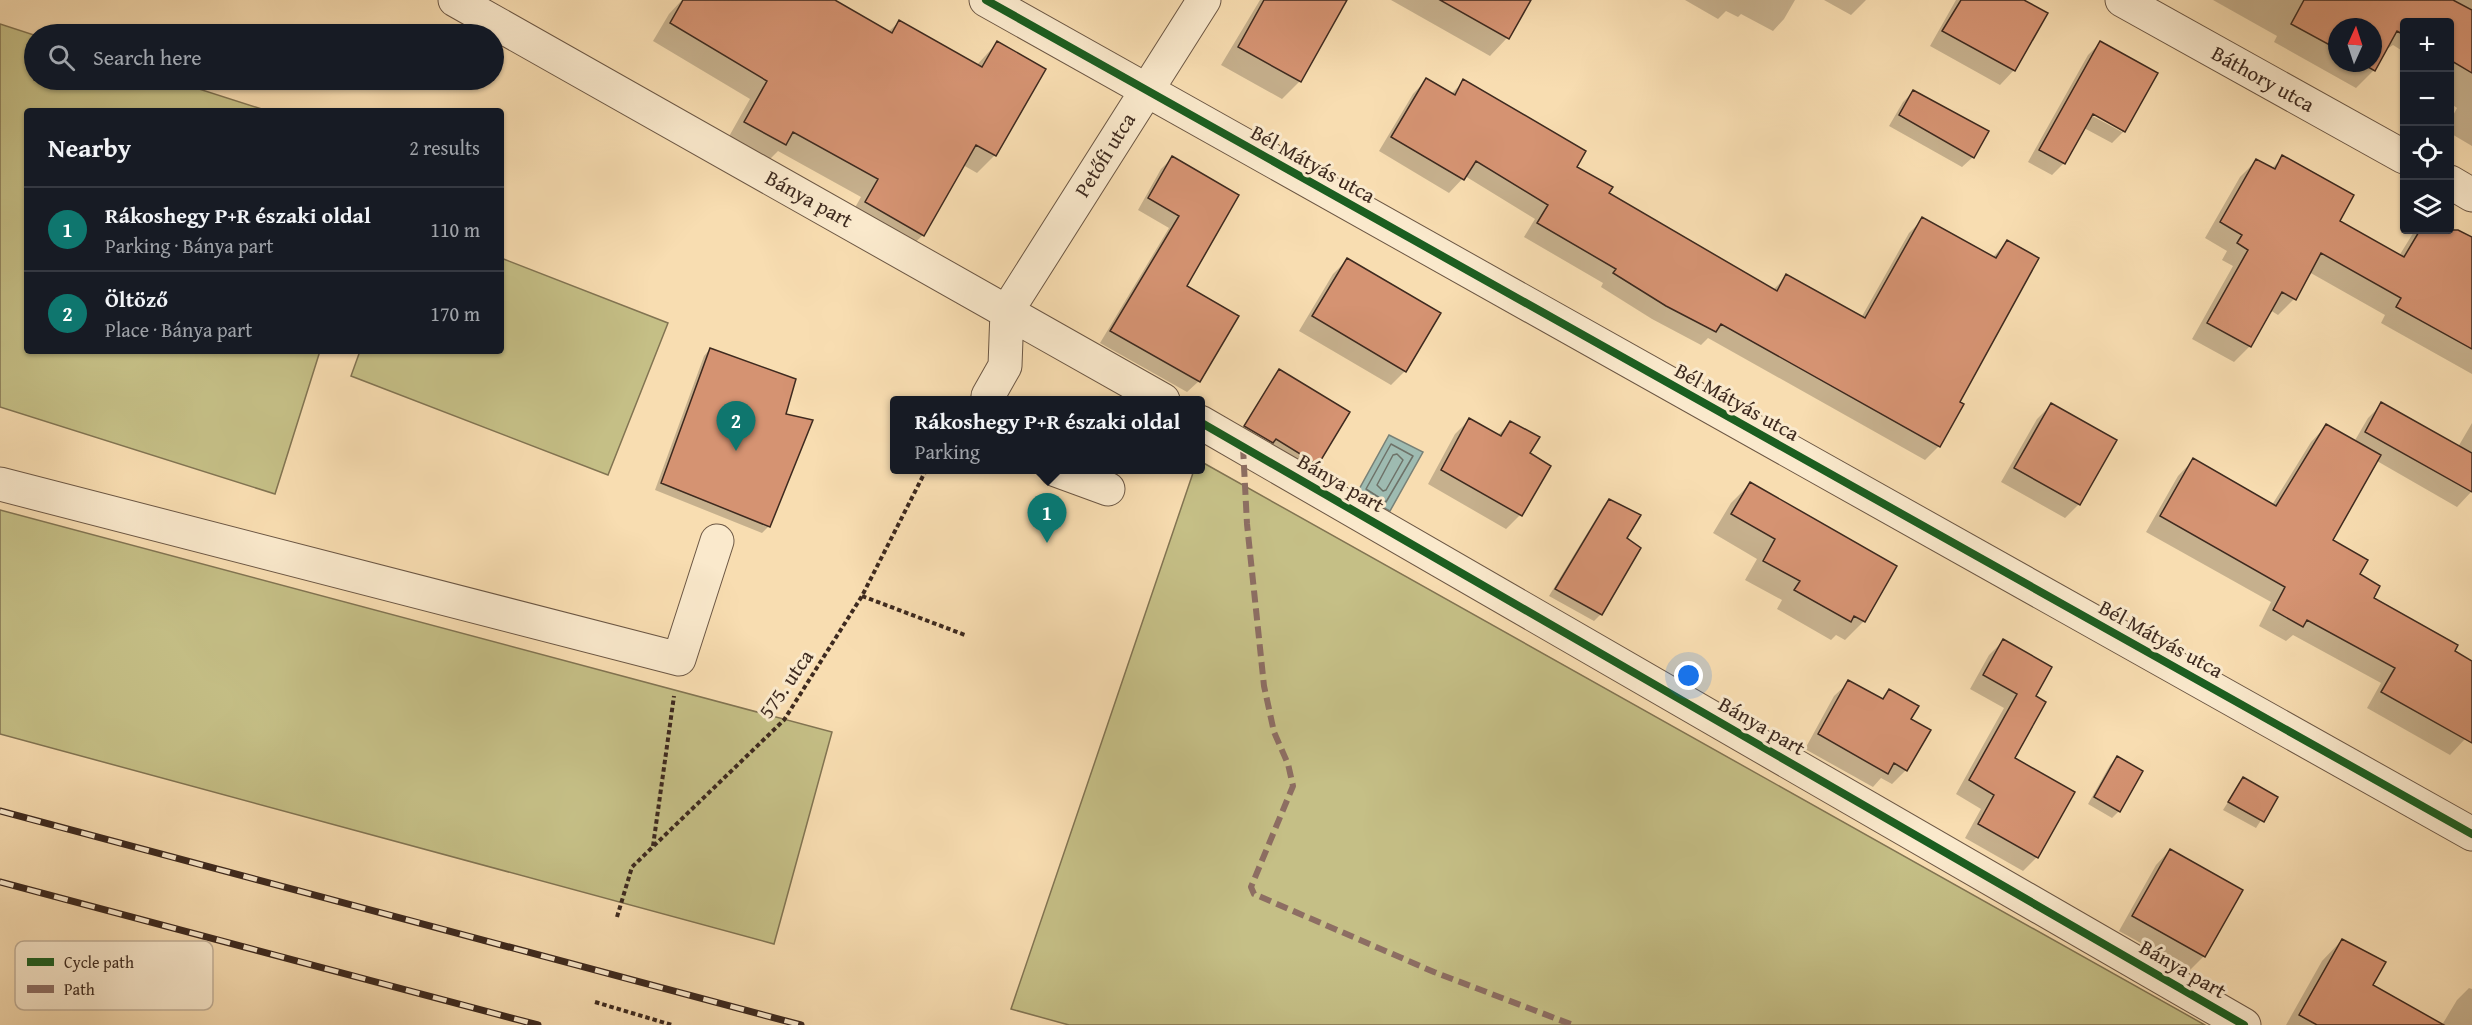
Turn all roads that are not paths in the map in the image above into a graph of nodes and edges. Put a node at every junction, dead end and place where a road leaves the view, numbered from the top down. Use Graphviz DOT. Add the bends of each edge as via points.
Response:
graph roads {
  1 [pos="455,0"];
  2 [pos="986,0"];
  3 [pos="1204,0"];
  4 [pos="2122,0"];
  5 [pos="498,24"];
  6 [pos="504,28"];
  7 [pos="1145,91"];
  8 [pos="2400,155"];
  9 [pos="2454,184"];
  10 [pos="2472,195"];
  11 [pos="1007,311"];
  12 [pos="988,396"];
  13 [pos="1155,396"];
  14 [pos="1205,425"];
  15 [pos="1067,474"];
  16 [pos="0,484"];
  17 [pos="1108,489"];
  18 [pos="717,542"];
  19 [pos="2472,834"];
  20 [pos="2244,1025"];
  1 -- 5 [label="street, Bánya part"];
  2 -- 7 [label="street, Bél Mátyás utca"];
  3 -- 7 [label="street, Petőfi utca"];
  4 -- 8 [label="street, Báthory utca"];
  6 -- 11 [label="street, Bánya part"];
  7 -- 11 [label="street, Petőfi utca"];
  7 -- 19 [label="street, Bél Mátyás utca"];
  9 -- 10 [label="street"];
  11 -- 12 [label="street" via="1005,366"];
  11 -- 13 [label="street, Bánya part"];
  14 -- 20 [label="street, Bánya part"];
  15 -- 17 [label="street"];
  16 -- 18 [label="street" via="679,659"];
}
